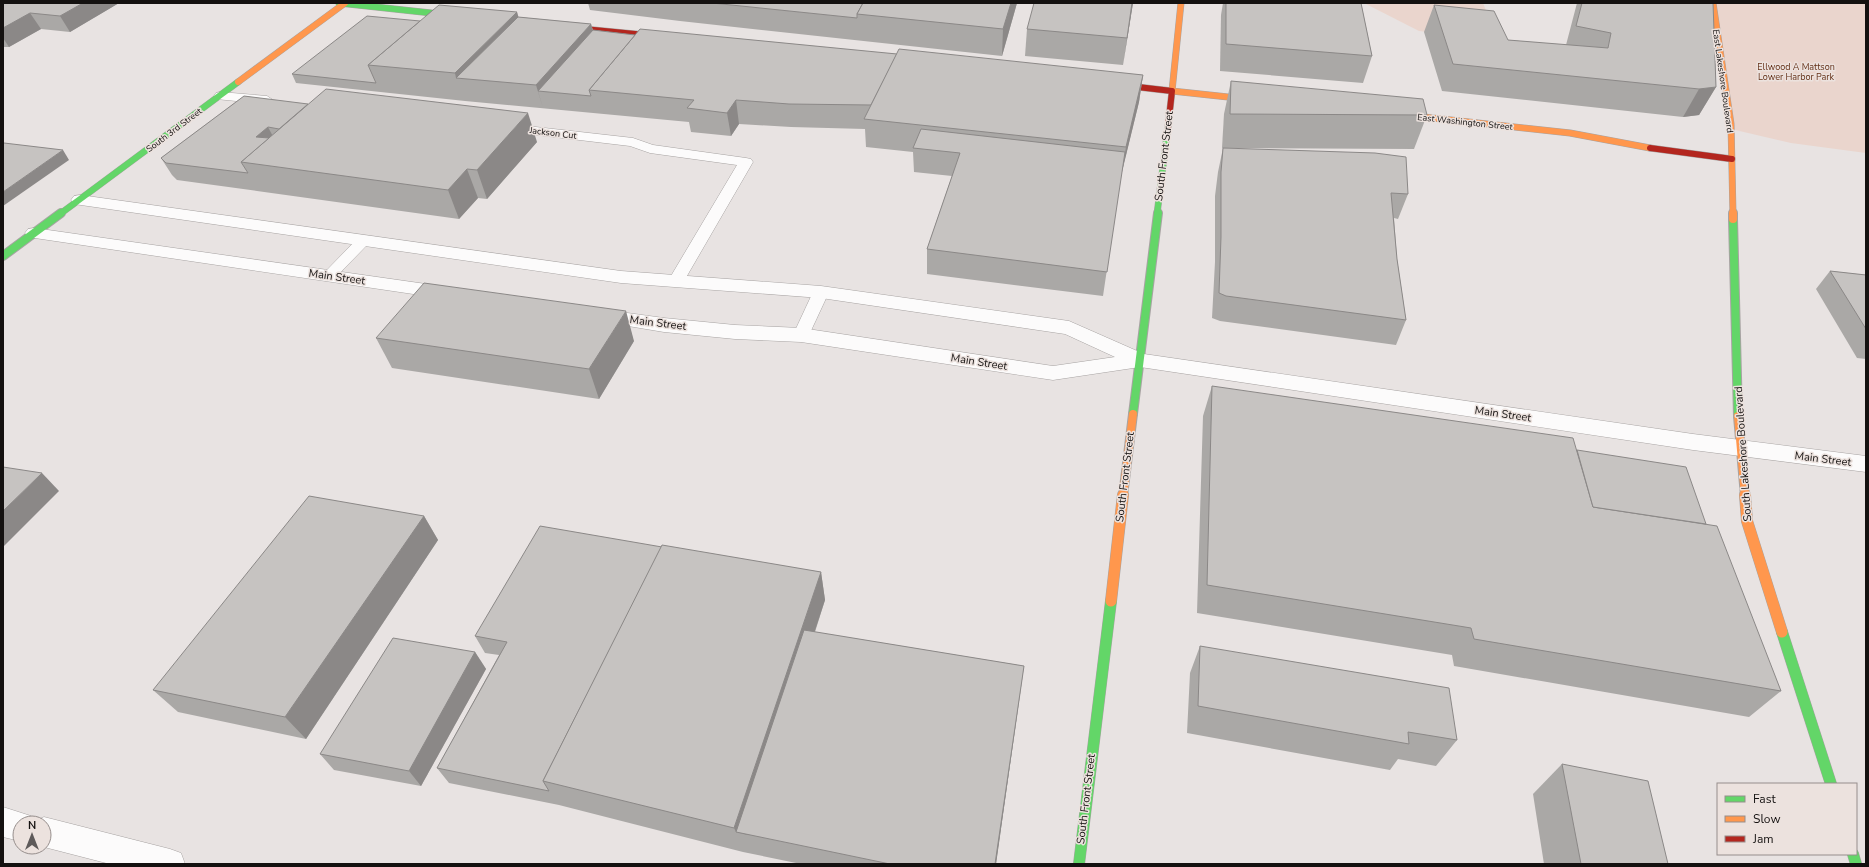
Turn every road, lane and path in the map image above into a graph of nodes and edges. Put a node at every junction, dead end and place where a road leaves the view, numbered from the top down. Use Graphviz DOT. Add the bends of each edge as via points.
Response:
graph roads {
  1 [pos="342,3"];
  2 [pos="1181,3"];
  3 [pos="1713,3"];
  4 [pos="466,16"];
  5 [pos="553,26"];
  6 [pos="672,38"];
  7 [pos="1101,83"];
  8 [pos="1172,91"];
  9 [pos="220,96"];
  10 [pos="279,101"];
  11 [pos="1269,101"];
  12 [pos="1388,114"];
  13 [pos="499,127"];
  14 [pos="1732,159"];
  15 [pos="80,200"];
  16 [pos="34,233"];
  17 [pos="364,240"];
  18 [pos="3,256"];
  19 [pos="329,276"];
  20 [pos="676,281"];
  21 [pos="822,292"];
  22 [pos="461,295"];
  23 [pos="578,312"];
  24 [pos="801,335"];
  25 [pos="1140,360"];
  26 [pos="1741,449"];
  27 [pos="1866,464"];
  28 [pos="1831,783"];
  29 [pos="52,834"];
  30 [pos="170,864"];
  31 [pos="1079,864"];
  1 -- 4 [label="street"];
  1 -- 9 [label="street, South 3rd Street"];
  2 -- 8 [label="street, South Front Street"];
  3 -- 14 [label="street, East Lakeshore Boulevard" via="1731,124"];
  5 -- 6 [label="street"];
  7 -- 8 [label="street"];
  8 -- 11 [label="street"];
  8 -- 25 [label="street, South Front Street"];
  9 -- 10 [label="lane"];
  9 -- 15 [label="street, South 3rd Street"];
  12 -- 14 [label="street, East Washington Street" via="1570,133 1666,151"];
  13 -- 20 [label="lane, Jackson Cut" via="633,142 650,149 746,162"];
  14 -- 26 [label="street, South Lakeshore Boulevard" via="1737,398"];
  15 -- 16 [label="street, South 3rd Street"];
  15 -- 17 [label="street, Main Street"];
  16 -- 18 [label="street, South 3rd Street"];
  16 -- 19 [label="street, Main Street"];
  17 -- 19 [label="lane"];
  17 -- 20 [label="street, Main Street" via="622,277"];
  19 -- 22 [label="street, Main Street"];
  20 -- 21 [label="street, Main Street"];
  21 -- 24 [label="lane"];
  21 -- 25 [label="street, Main Street" via="1069,328"];
  23 -- 24 [label="street, Main Street" via="664,325"];
  24 -- 25 [label="street, Main Street" via="1053,373"];
  25 -- 26 [label="street, Main Street"];
  25 -- 31 [label="street, South Front Street"];
  26 -- 27 [label="street, Main Street"];
  26 -- 28 [label="street, South Lakeshore Boulevard" via="1747,521"];
  29 -- 30 [label="street"];
}
